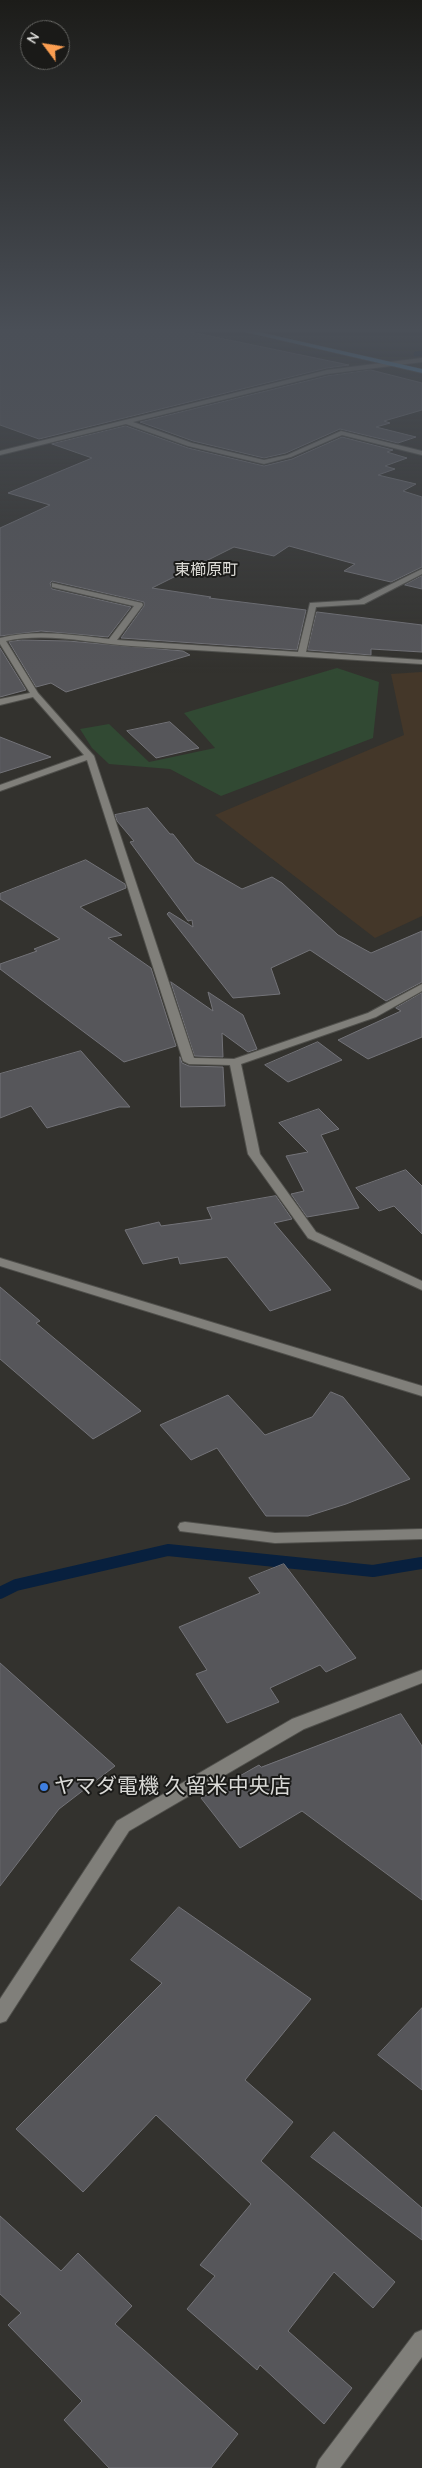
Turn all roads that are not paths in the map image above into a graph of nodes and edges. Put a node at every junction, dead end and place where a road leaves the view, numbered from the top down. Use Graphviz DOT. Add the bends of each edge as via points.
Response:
graph roads {
  1 [pos="37,443"];
  2 [pos="185,443"];
  3 [pos="318,443"];
  4 [pos="382,443"];
  5 [pos="0,453"];
  6 [pos="422,453"];
  7 [pos="422,571"];
  8 [pos="55,585"];
  9 [pos="1,641"];
  10 [pos="111,642"];
  11 [pos="302,653"];
  12 [pos="422,662"];
  13 [pos="35,694"];
  14 [pos="0,702"];
  15 [pos="90,756"];
  16 [pos="0,788"];
  17 [pos="422,987"];
  18 [pos="235,1062"];
  19 [pos="0,1262"];
  20 [pos="422,1286"];
  21 [pos="422,1391"];
  22 [pos="184,1527"];
  23 [pos="422,1534"];
  24 [pos="422,1676"];
  25 [pos="0,2016"];
  26 [pos="422,2340"];
  27 [pos="327,2468"];
  1 -- 5 [label="street"];
  2 -- 3 [label="street" via="264,462 289,456"];
  4 -- 6 [label="street"];
  7 -- 11 [label="street" via="361,602 313,605"];
  8 -- 10 [label="street" via="140,605"];
  9 -- 10 [label="street" via="18,636 52,635"];
  9 -- 13 [label="street"];
  10 -- 11 [label="street"];
  11 -- 12 [label="street"];
  13 -- 14 [label="street"];
  13 -- 15 [label="street"];
  15 -- 16 [label="street"];
  15 -- 18 [label="street" via="188,1061"];
  17 -- 18 [label="street" via="372,1015"];
  18 -- 20 [label="street" via="254,1154 312,1235"];
  19 -- 21 [label="street"];
  22 -- 23 [label="street" via="275,1538"];
  24 -- 25 [label="street" via="298,1724 123,1826"];
  26 -- 27 [label="street"];
}
